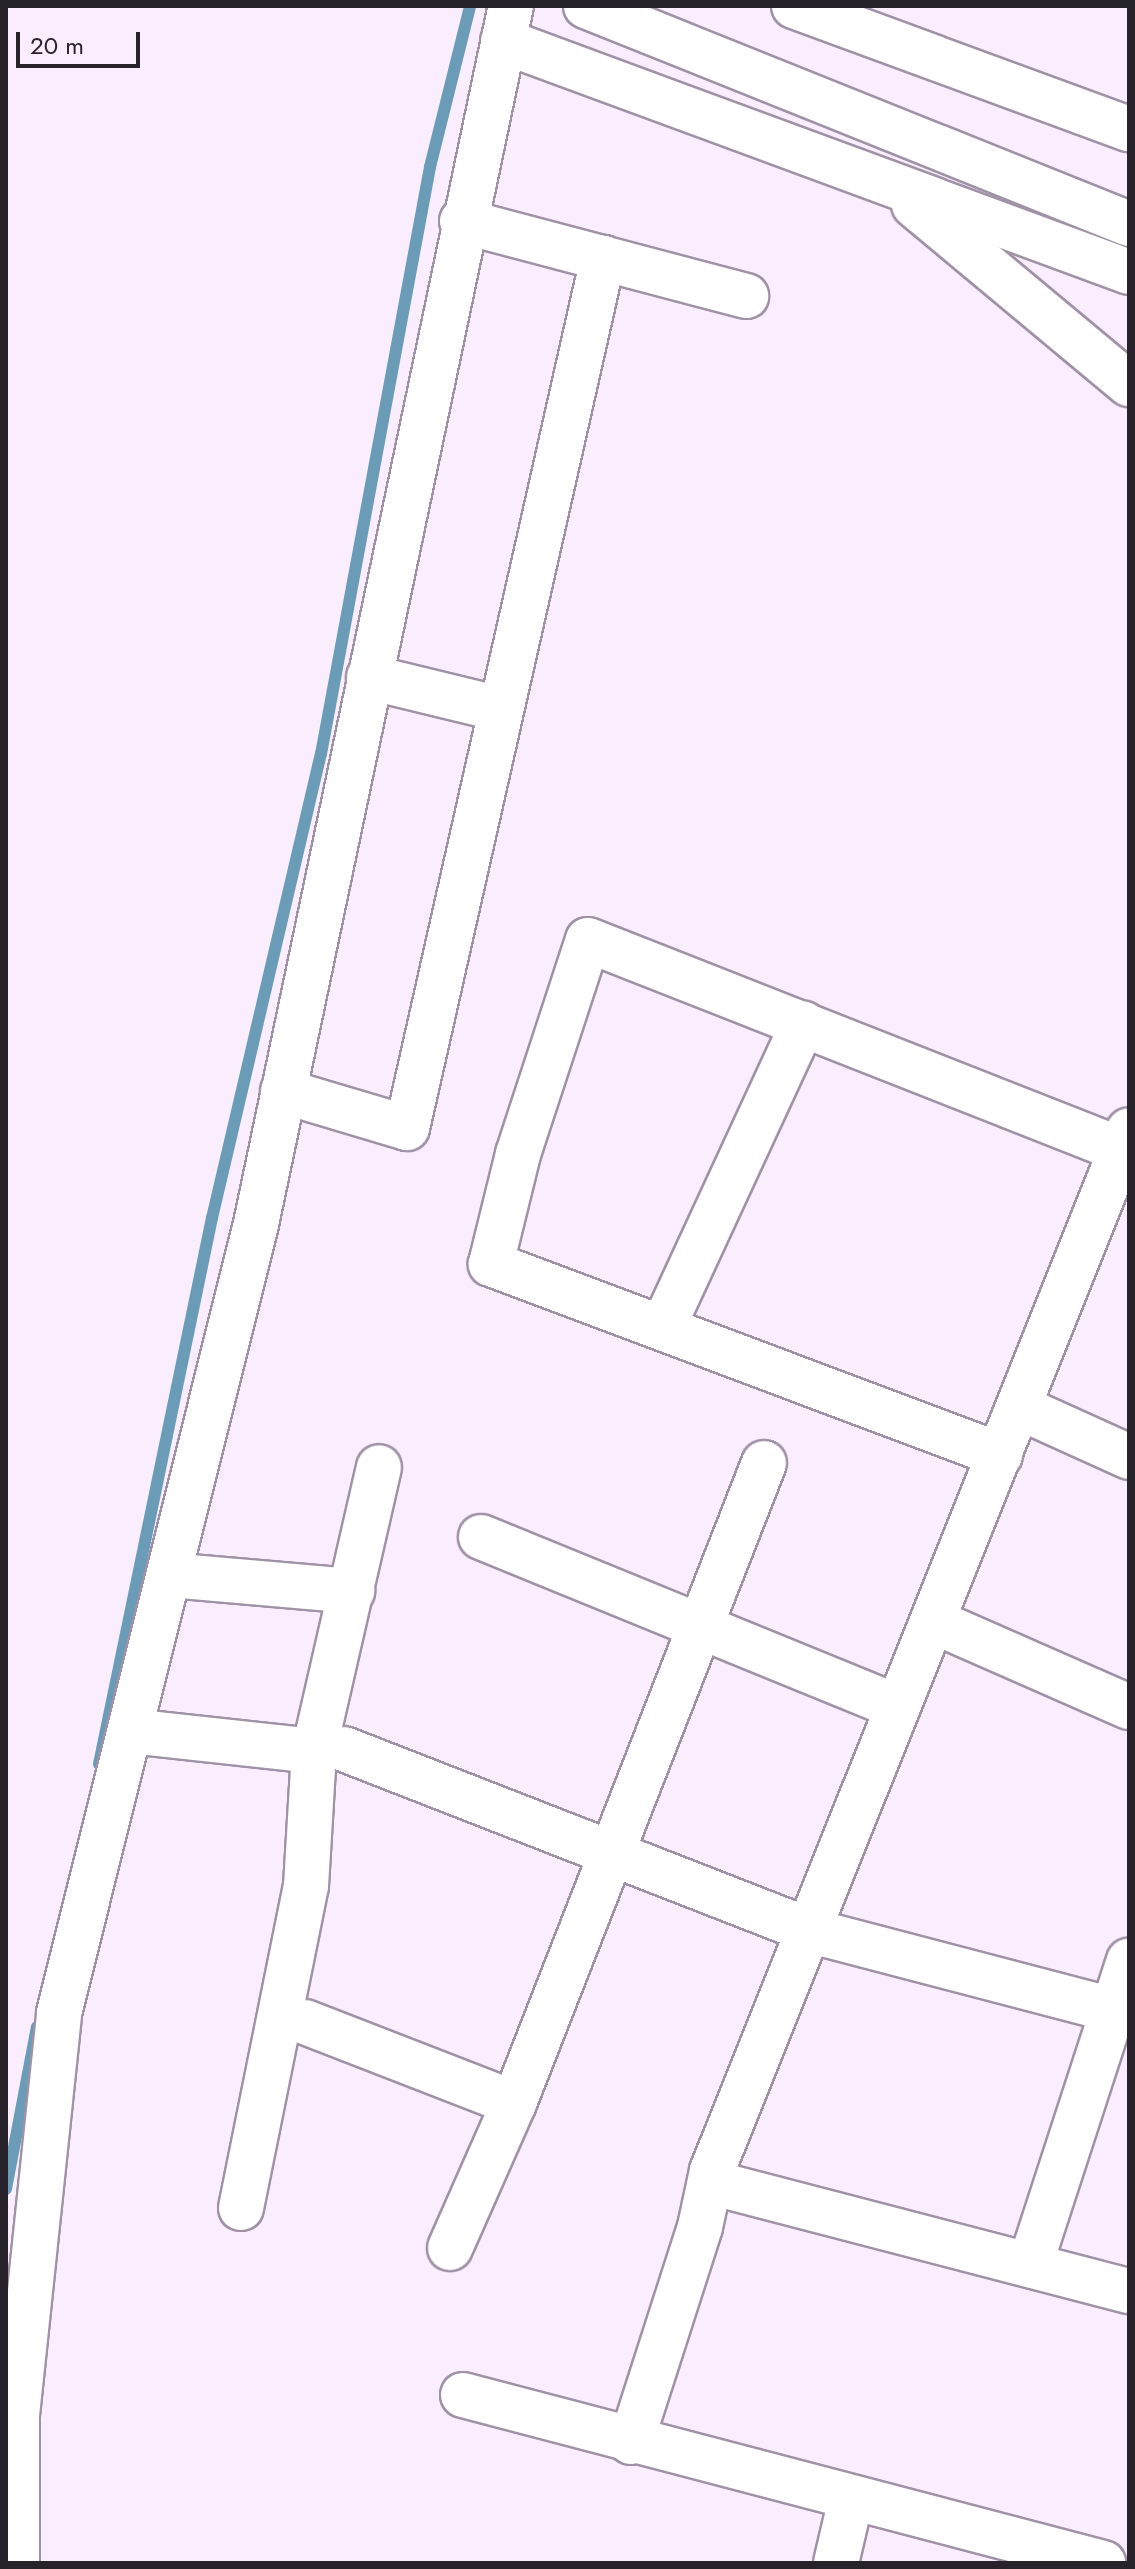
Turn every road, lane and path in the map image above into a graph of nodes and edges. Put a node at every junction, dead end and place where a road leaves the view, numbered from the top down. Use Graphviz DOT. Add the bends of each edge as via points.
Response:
graph roads {
  1 [pos="586,6"];
  2 [pos="794,6"];
  3 [pos="507,23"];
  4 [pos="1129,129"];
  5 [pos="887,183"];
  6 [pos="462,221"];
  7 [pos="1129,224"];
  8 [pos="603,258"];
  9 [pos="1129,272"];
  10 [pos="746,296"];
  11 [pos="1129,384"];
  12 [pos="369,677"];
  13 [pos="500,709"];
  14 [pos="803,1024"];
  15 [pos="283,1091"];
  16 [pos="1126,1144"];
  17 [pos="664,1325"];
  18 [pos="1019,1407"];
  19 [pos="1000,1455"];
  20 [pos="1129,1457"];
  21 [pos="764,1463"];
  22 [pos="379,1467"];
  23 [pos="481,1537"];
  24 [pos="169,1575"];
  25 [pos="352,1591"];
  26 [pos="933,1621"];
  27 [pos="696,1625"];
  28 [pos="898,1707"];
  29 [pos="1129,1707"];
  30 [pos="130,1731"];
  31 [pos="329,1750"];
  32 [pos="609,1852"];
  33 [pos="808,1930"];
  34 [pos="1129,1961"];
  35 [pos="1120,2012"];
  36 [pos="305,2022"];
  37 [pos="514,2103"];
  38 [pos="710,2182"];
  39 [pos="241,2208"];
  40 [pos="450,2248"];
  41 [pos="1030,2265"];
  42 [pos="1129,2291"];
  43 [pos="463,2395"];
  44 [pos="631,2442"];
  45 [pos="851,2499"];
  46 [pos="17,2563"];
  47 [pos="836,2563"];
  48 [pos="1103,2563"];
  1 -- 7 [label="street"];
  2 -- 4 [label="street"];
  3 -- 5 [label="street"];
  3 -- 6 [label="street"];
  5 -- 9 [label="street"];
  5 -- 11 [label="street"];
  6 -- 8 [label="street"];
  6 -- 12 [label="street"];
  8 -- 10 [label="street"];
  8 -- 13 [label="street"];
  12 -- 13 [label="street"];
  12 -- 15 [label="street"];
  13 -- 15 [label="street" via="407,1128"];
  14 -- 16 [label="street"];
  14 -- 17 [label="street"];
  14 -- 17 [label="street" via="588,940 518,1154 491,1264"];
  15 -- 24 [label="street"];
  16 -- 18 [label="street"];
  17 -- 19 [label="street"];
  18 -- 19 [label="street"];
  18 -- 20 [label="street"];
  19 -- 26 [label="street"];
  21 -- 27 [label="street"];
  22 -- 25 [label="street"];
  23 -- 27 [label="street"];
  24 -- 25 [label="street"];
  24 -- 30 [label="street"];
  25 -- 31 [label="street"];
  26 -- 28 [label="street"];
  26 -- 29 [label="street"];
  27 -- 28 [label="street"];
  27 -- 32 [label="street"];
  28 -- 33 [label="street"];
  30 -- 31 [label="street"];
  30 -- 46 [label="street" via="59,2013 17,2415"];
  31 -- 32 [label="street"];
  31 -- 39 [label="street"];
  32 -- 33 [label="street"];
  32 -- 37 [label="street"];
  33 -- 35 [label="street"];
  33 -- 38 [label="street"];
  34 -- 35 [label="street"];
  35 -- 41 [label="street"];
  36 -- 37 [label="street"];
  37 -- 40 [label="street"];
  38 -- 41 [label="street"];
  38 -- 44 [label="street"];
  41 -- 42 [label="street"];
  43 -- 44 [label="street"];
  44 -- 45 [label="street"];
  45 -- 47 [label="street"];
  45 -- 48 [label="street"];
}
